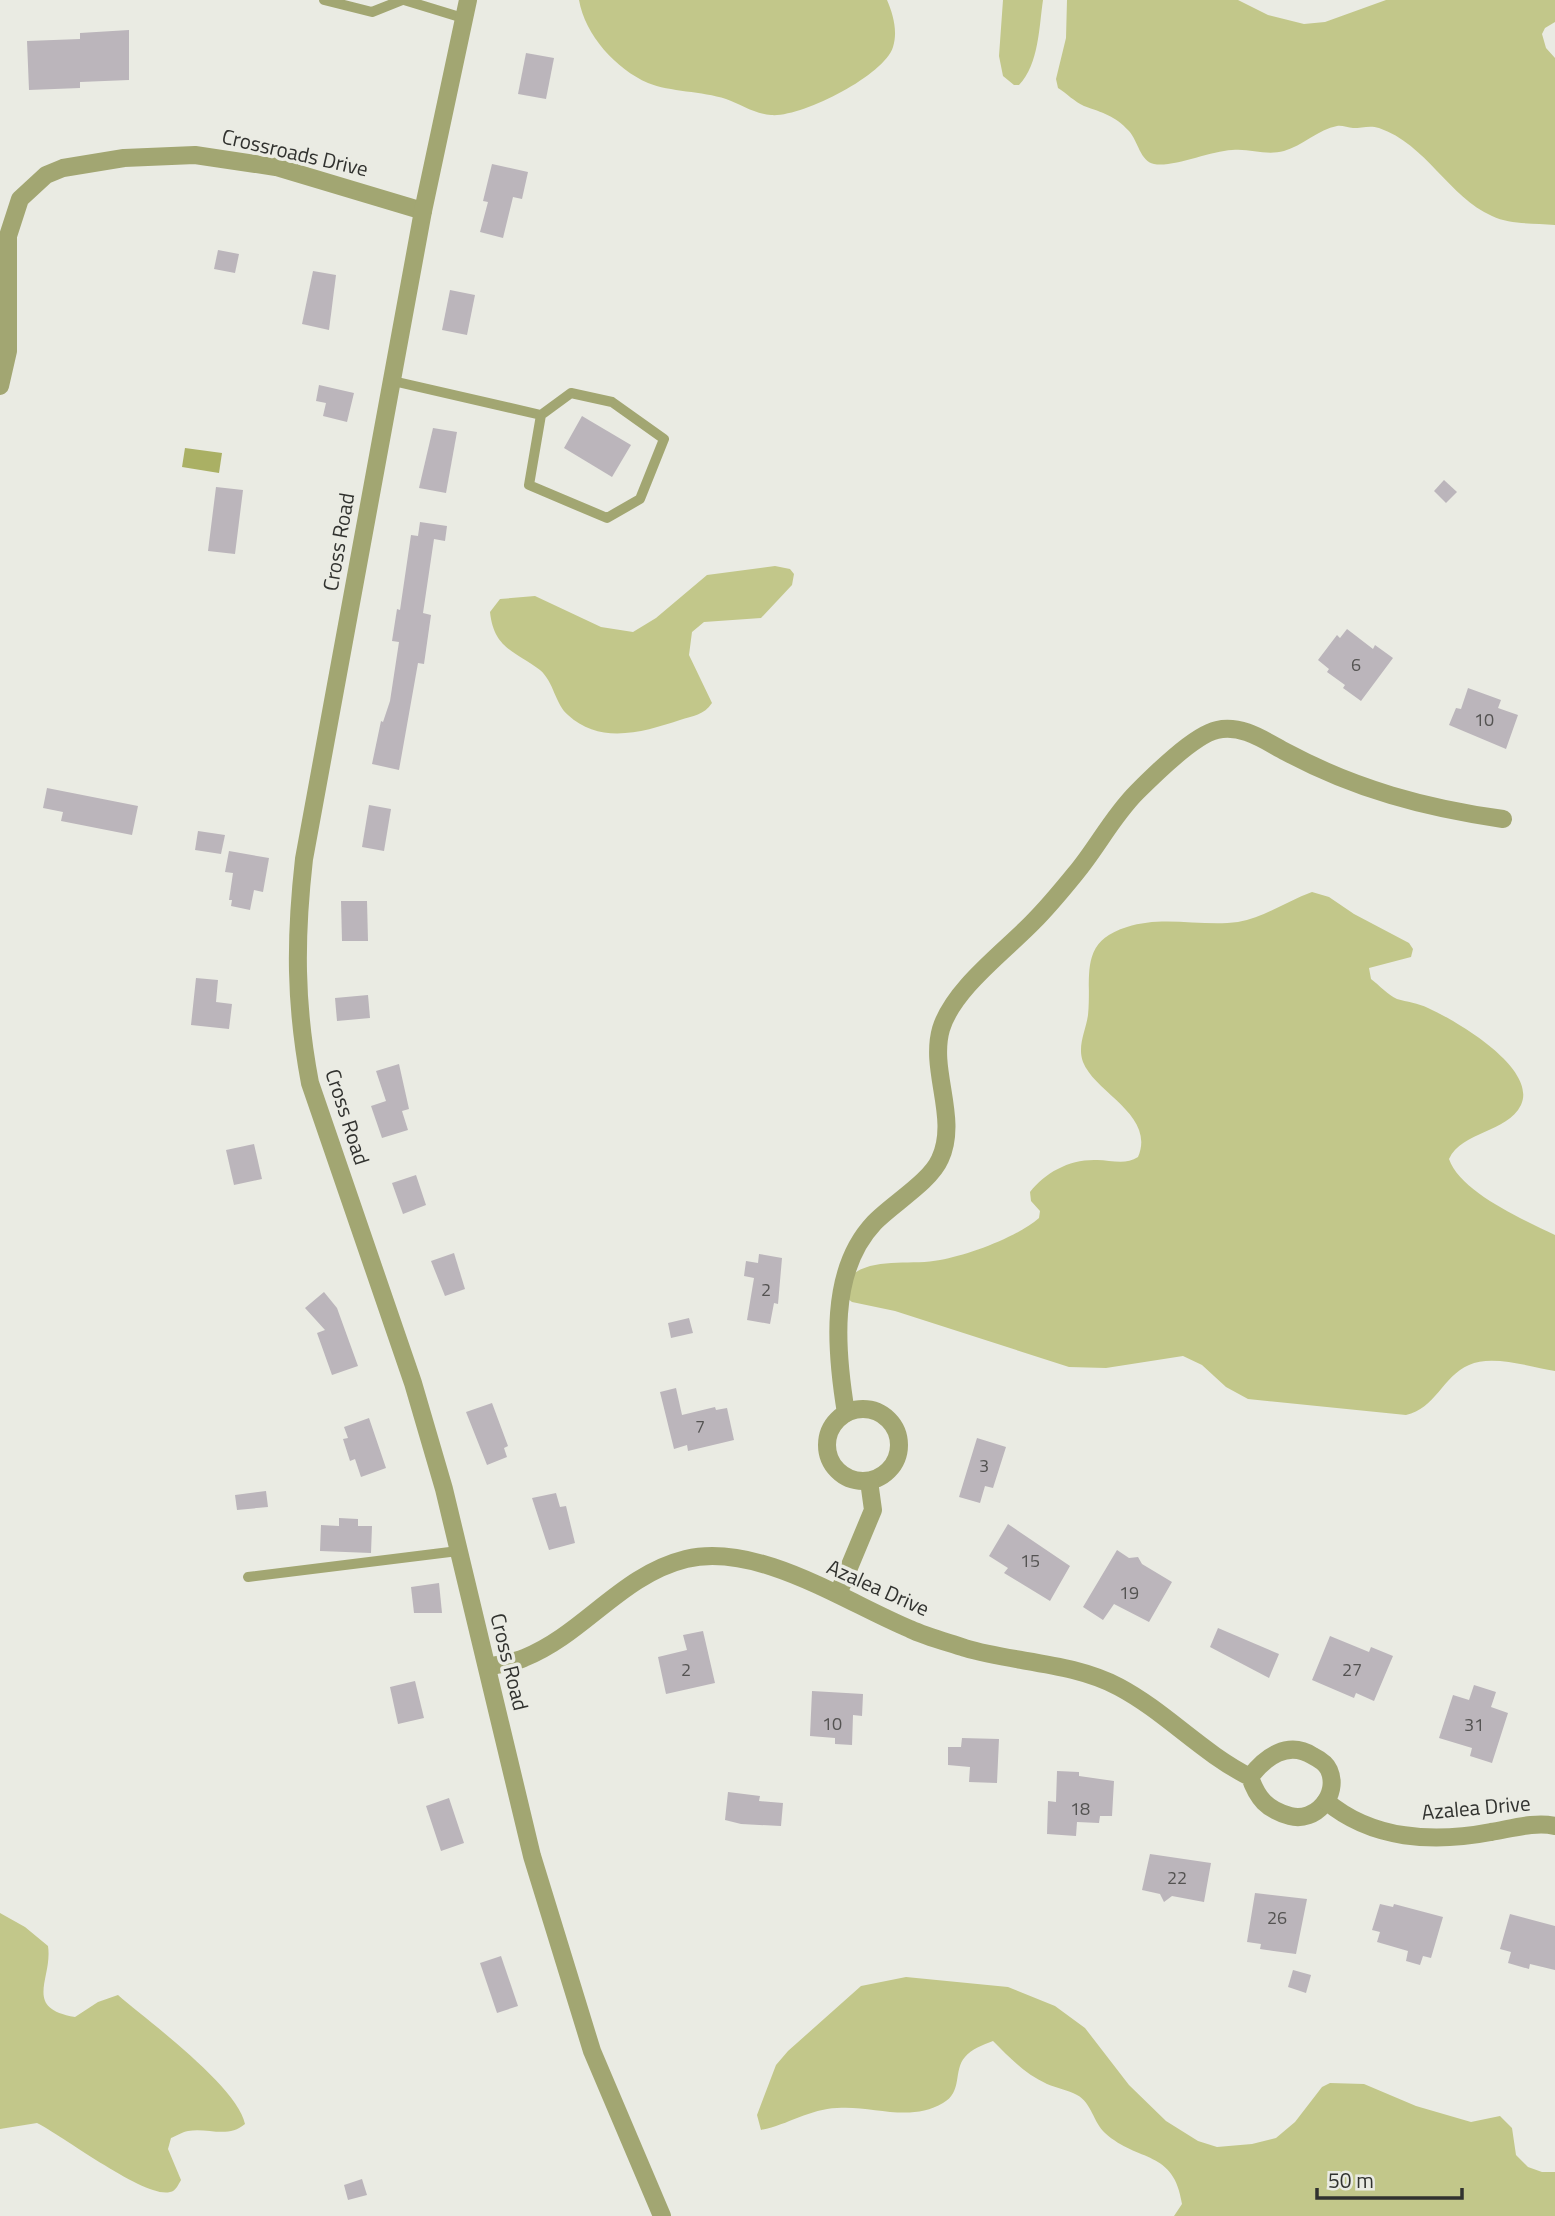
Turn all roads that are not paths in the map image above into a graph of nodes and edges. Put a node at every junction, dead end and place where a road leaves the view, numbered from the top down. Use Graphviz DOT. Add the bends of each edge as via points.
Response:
graph roads {
  1 [pos="324,0"];
  2 [pos="403,0"];
  3 [pos="468,0"];
  4 [pos="463,19"];
  5 [pos="423,211"];
  6 [pos="4,236"];
  7 [pos="393,381"];
  8 [pos="0,386"];
  9 [pos="541,415"];
  10 [pos="1503,819"];
  11 [pos="846,1413"];
  12 [pos="869,1481"];
  13 [pos="458,1551"];
  14 [pos="248,1577"];
  15 [pos="838,1594"];
  16 [pos="488,1667"];
  17 [pos="1250,1777"];
  18 [pos="1326,1801"];
  19 [pos="1555,1826"];
  20 [pos="662,2216"];
  1 -- 2 [label="lane" via="372,12"];
  2 -- 4 [label="lane"];
  3 -- 4 [label="street, Cross Road"];
  4 -- 5 [label="street, Cross Road"];
  5 -- 6 [label="street, Crossroads Drive" via="276,167 171,153 63,168 46,175 20,199"];
  5 -- 7 [label="street, Cross Road"];
  6 -- 8 [label="street, Crossroads Drive" via="8,351"];
  7 -- 9 [label="lane"];
  7 -- 13 [label="street, Cross Road" via="304,859 296,925 296,983 310,1083 413,1382"];
  9 -- 9 [label="lane" via="571,393 612,402 664,439 640,499 607,518 529,485"];
  10 -- 11 [label="street" via="1385,796 1323,772 1236,728 1214,730 1181,752 1117,814 1077,872 980,973 942,1027 937,1050 946,1128 940,1159 874,1223 846,1268 839,1368"];
  11 -- 12 [label="street" via="837,1420 828,1440 831,1462 847,1478"];
  11 -- 12 [label="street" via="871,1410 892,1423 898,1434 891,1469"];
  12 -- 15 [label="street" via="873,1510"];
  13 -- 14 [label="lane"];
  13 -- 16 [label="street, Cross Road"];
  15 -- 16 [label="street, Azalea Drive" via="731,1556 687,1559 651,1570 565,1634 524,1658"];
  15 -- 17 [label="street, Azalea Drive" via="910,1630 1117,1686 1223,1764"];
  16 -- 20 [label="street, Cross Road" via="532,1856 592,2051"];
  17 -- 18 [label="street" via="1258,1799 1281,1814 1309,1817"];
  17 -- 18 [label="street" via="1262,1761 1280,1751 1306,1751 1329,1770 1332,1786"];
  18 -- 19 [label="street, Azalea Drive" via="1345,1817 1408,1837"];
}
